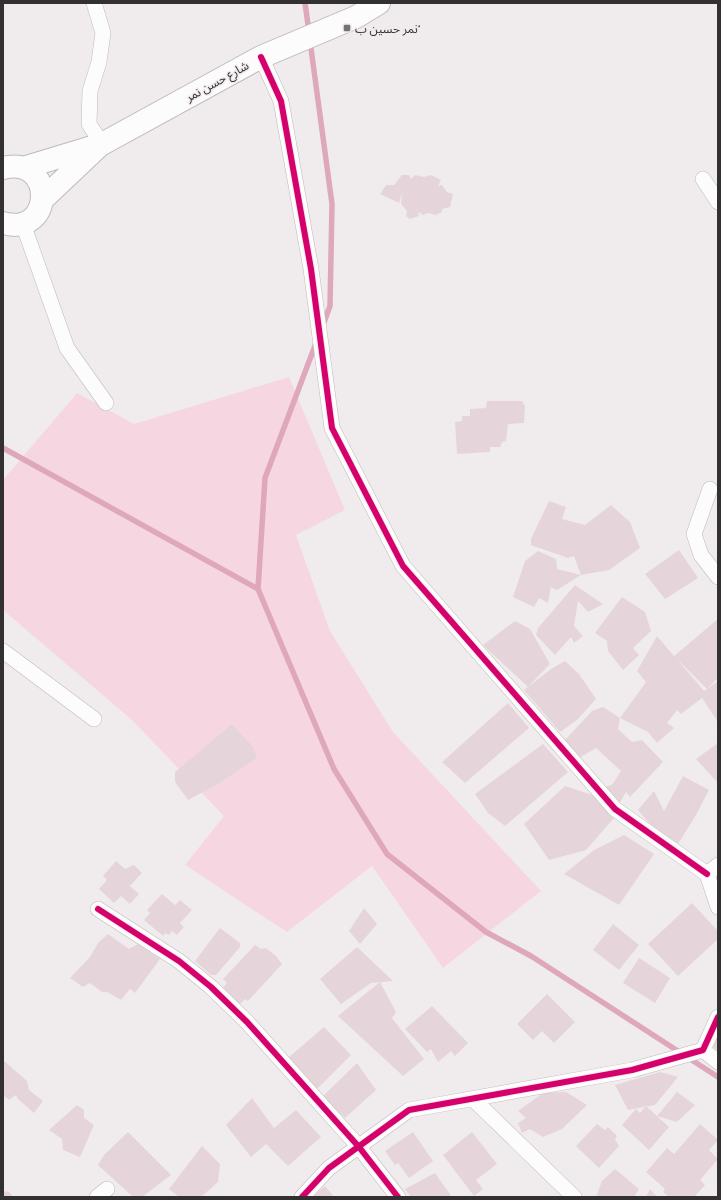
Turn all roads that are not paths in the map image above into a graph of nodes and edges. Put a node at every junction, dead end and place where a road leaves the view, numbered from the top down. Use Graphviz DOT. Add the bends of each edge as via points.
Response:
graph roads {
  1 [pos="94,3"];
  2 [pos="379,3"];
  3 [pos="261,57"];
  4 [pos="102,144"];
  5 [pos="13,168"];
  6 [pos="703,179"];
  7 [pos="43,200"];
  8 [pos="718,202"];
  9 [pos="13,224"];
  10 [pos="106,404"];
  11 [pos="710,489"];
  12 [pos="718,576"];
  13 [pos="3,651"];
  14 [pos="94,719"];
  15 [pos="713,870"];
  16 [pos="718,907"];
  17 [pos="98,909"];
  18 [pos="718,1017"];
  19 [pos="703,1050"];
  20 [pos="718,1062"];
  21 [pos="473,1099"];
  22 [pos="359,1147"];
  23 [pos="302,1197"];
  24 [pos="398,1197"];
  25 [pos="574,1197"];
  1 -- 4 [label="street" via="103,33 99,62 90,91 89,124"];
  2 -- 3 [label="main road, شارع حسن نمر" via="356,17"];
  3 -- 4 [label="main road, شارع حسن نمر"];
  3 -- 15 [label="street" via="281,101 311,268 332,428 403,566 615,809"];
  4 -- 5 [label="main road, شارع حسن نمر"];
  4 -- 7 [label="main road, شارع حسن نمر"];
  5 -- 7 [label="main road" via="32,173 39,181"];
  6 -- 8 [label="street"];
  7 -- 9 [label="main road, شارع حسن نمر" via="35,216"];
  9 -- 10 [label="street" via="67,348"];
  11 -- 12 [label="street" via="694,534 701,555"];
  13 -- 14 [label="street"];
  15 -- 16 [label="street"];
  17 -- 22 [label="street" via="179,961 211,987 247,1022"];
  18 -- 19 [label="street"];
  19 -- 20 [label="street"];
  19 -- 21 [label="street" via="632,1070"];
  21 -- 22 [label="street" via="409,1110"];
  21 -- 25 [label="street"];
  22 -- 23 [label="street" via="330,1168"];
  22 -- 24 [label="street"];
}
